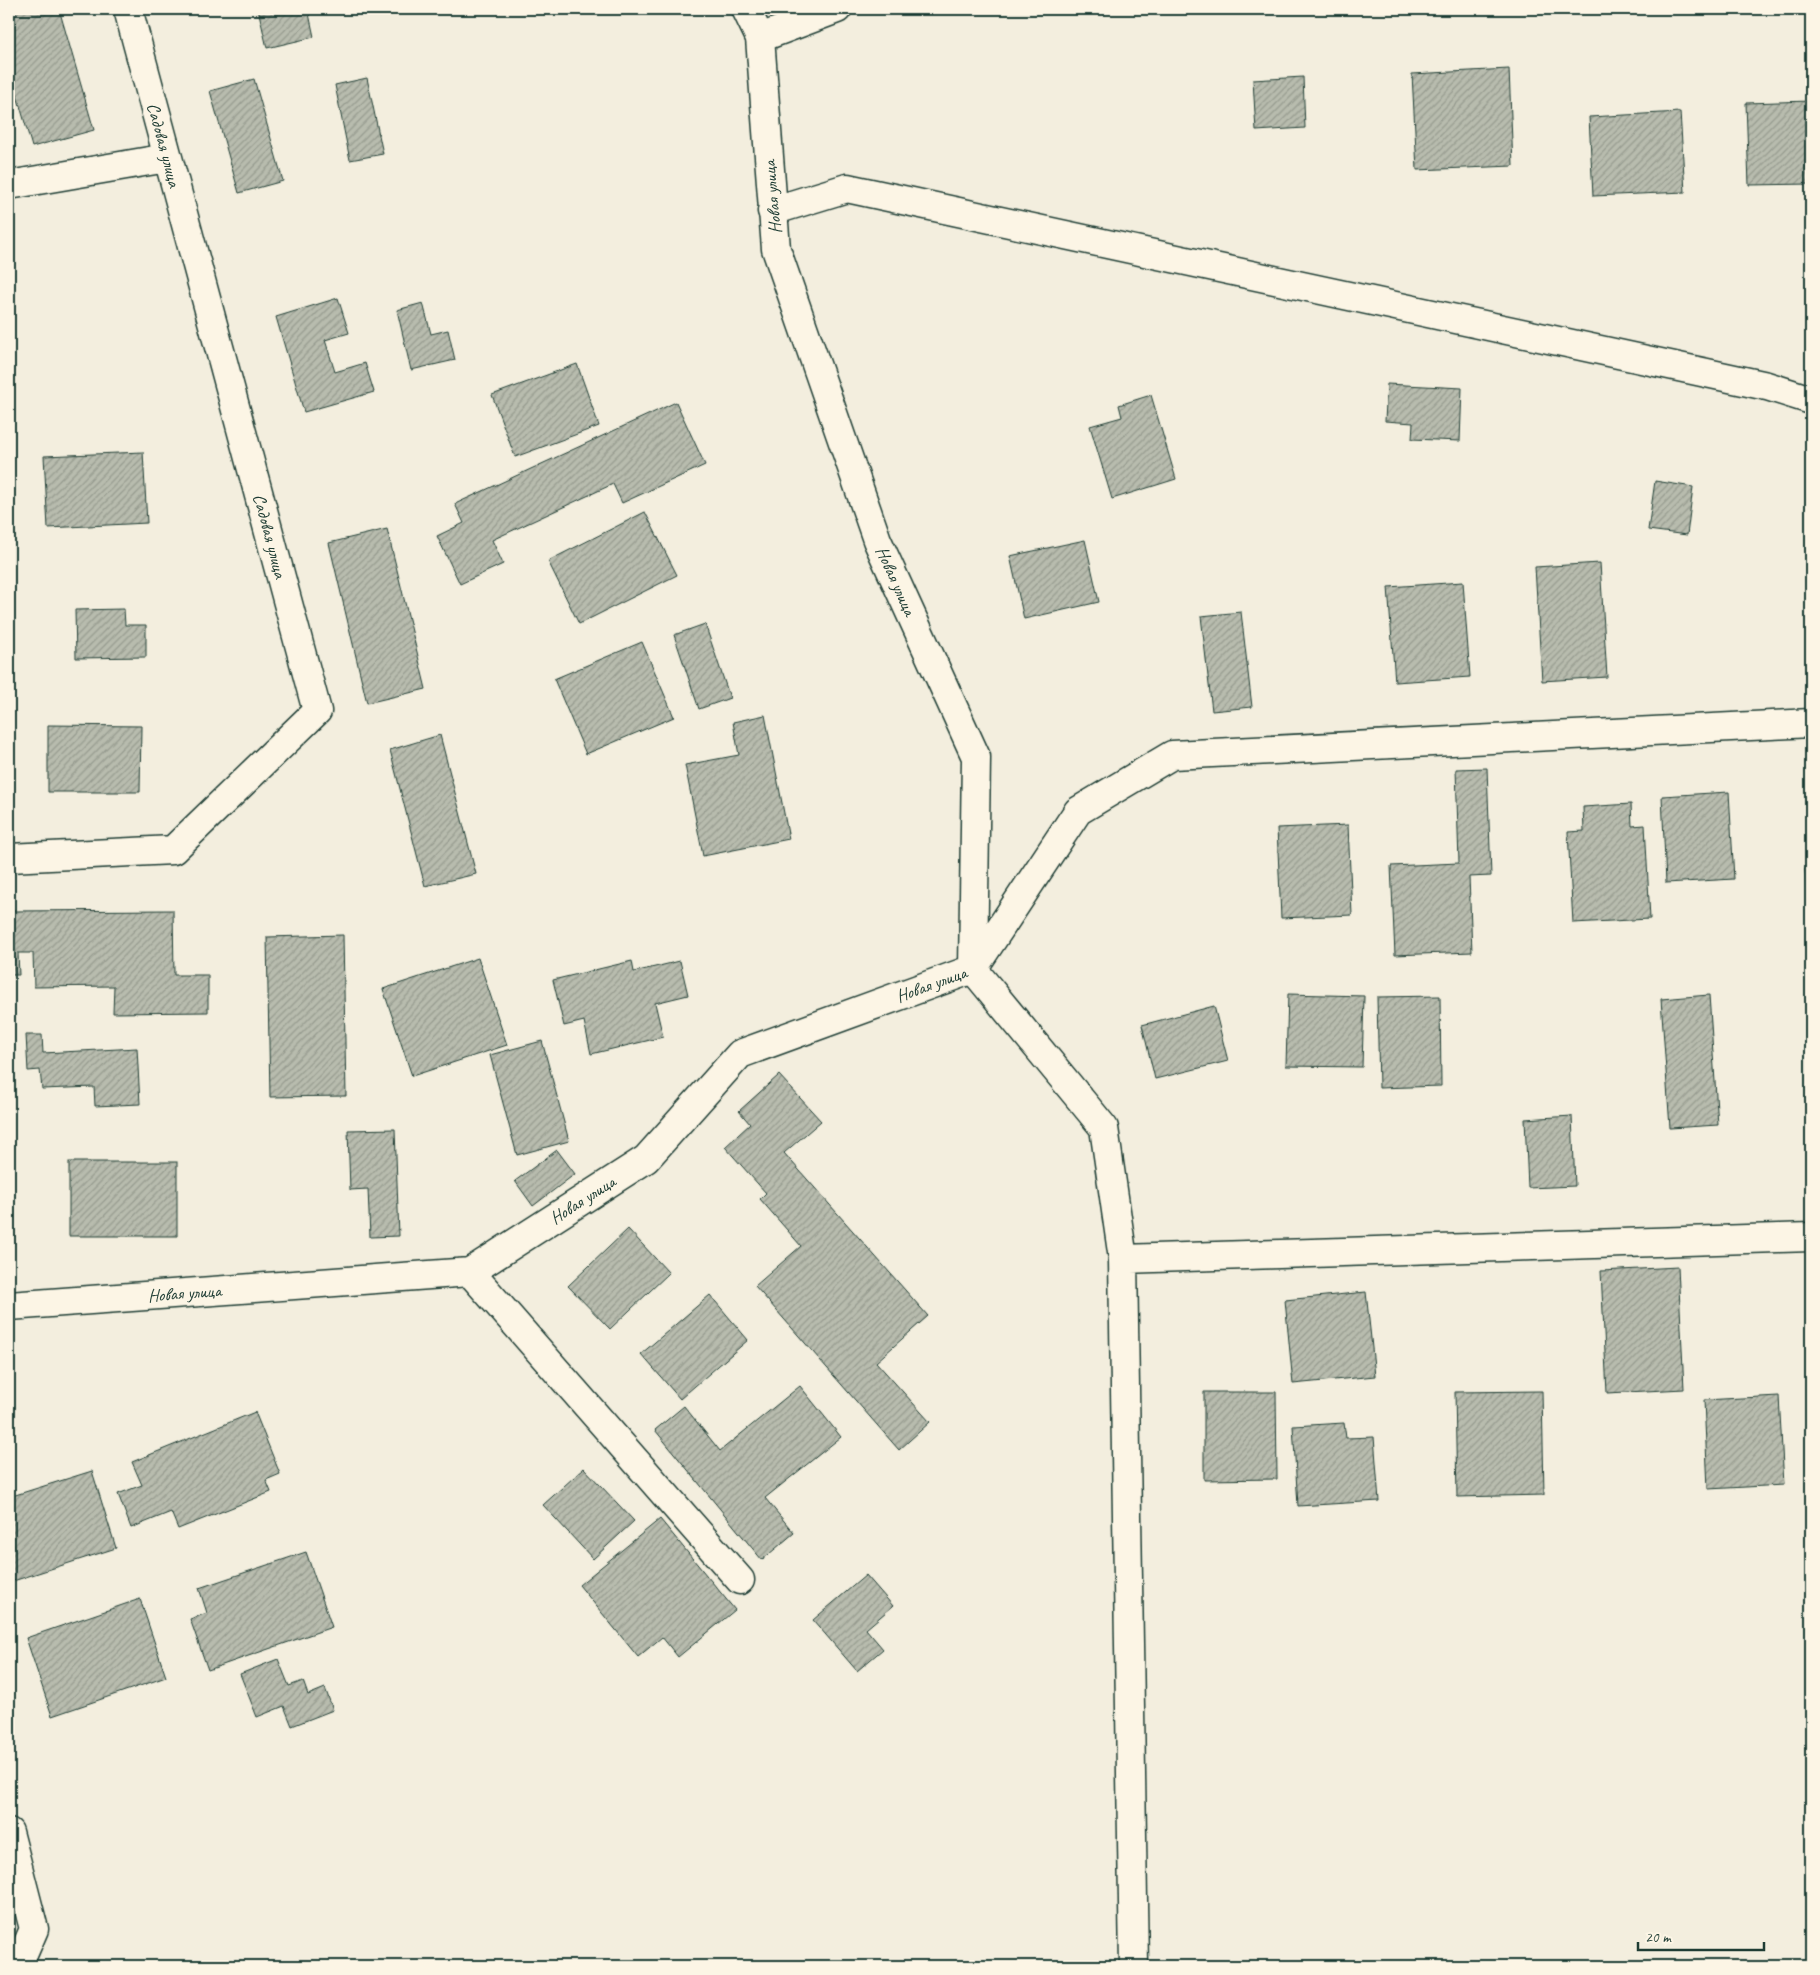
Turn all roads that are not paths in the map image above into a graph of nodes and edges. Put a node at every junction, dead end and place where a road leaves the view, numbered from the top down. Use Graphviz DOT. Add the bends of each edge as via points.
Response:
graph roads {
  1 [pos="128,9"];
  2 [pos="746,9"];
  3 [pos="837,9"];
  4 [pos="760,38"];
  5 [pos="167,158"];
  6 [pos="9,185"];
  7 [pos="772,211"];
  8 [pos="1811,400"];
  9 [pos="1811,723"];
  10 [pos="9,858"];
  11 [pos="974,969"];
  12 [pos="1811,1236"];
  13 [pos="1123,1259"];
  14 [pos="470,1272"];
  15 [pos="9,1306"];
  16 [pos="740,1580"];
  17 [pos="9,1832"];
  18 [pos="18,1966"];
  19 [pos="1134,1966"];
  1 -- 5 [label="street, Садовая улица"];
  2 -- 4 [label="street, Новая улица"];
  3 -- 4 [label="street"];
  4 -- 7 [label="street, Новая улица"];
  5 -- 6 [label="street"];
  5 -- 10 [label="street, Садовая улица" via="317,711 173,850"];
  7 -- 8 [label="street" via="847,188 1747,382"];
  7 -- 11 [label="street, Новая улица" via="776,249 877,540 976,757"];
  9 -- 11 [label="street" via="1172,755 1078,811"];
  11 -- 13 [label="street" via="1104,1128"];
  11 -- 14 [label="street, Новая улица" via="740,1054 646,1159"];
  12 -- 13 [label="street"];
  13 -- 19 [label="street"];
  14 -- 15 [label="street, Новая улица"];
  14 -- 16 [label="street"];
  17 -- 18 [label="street" via="34,1929"];
}
